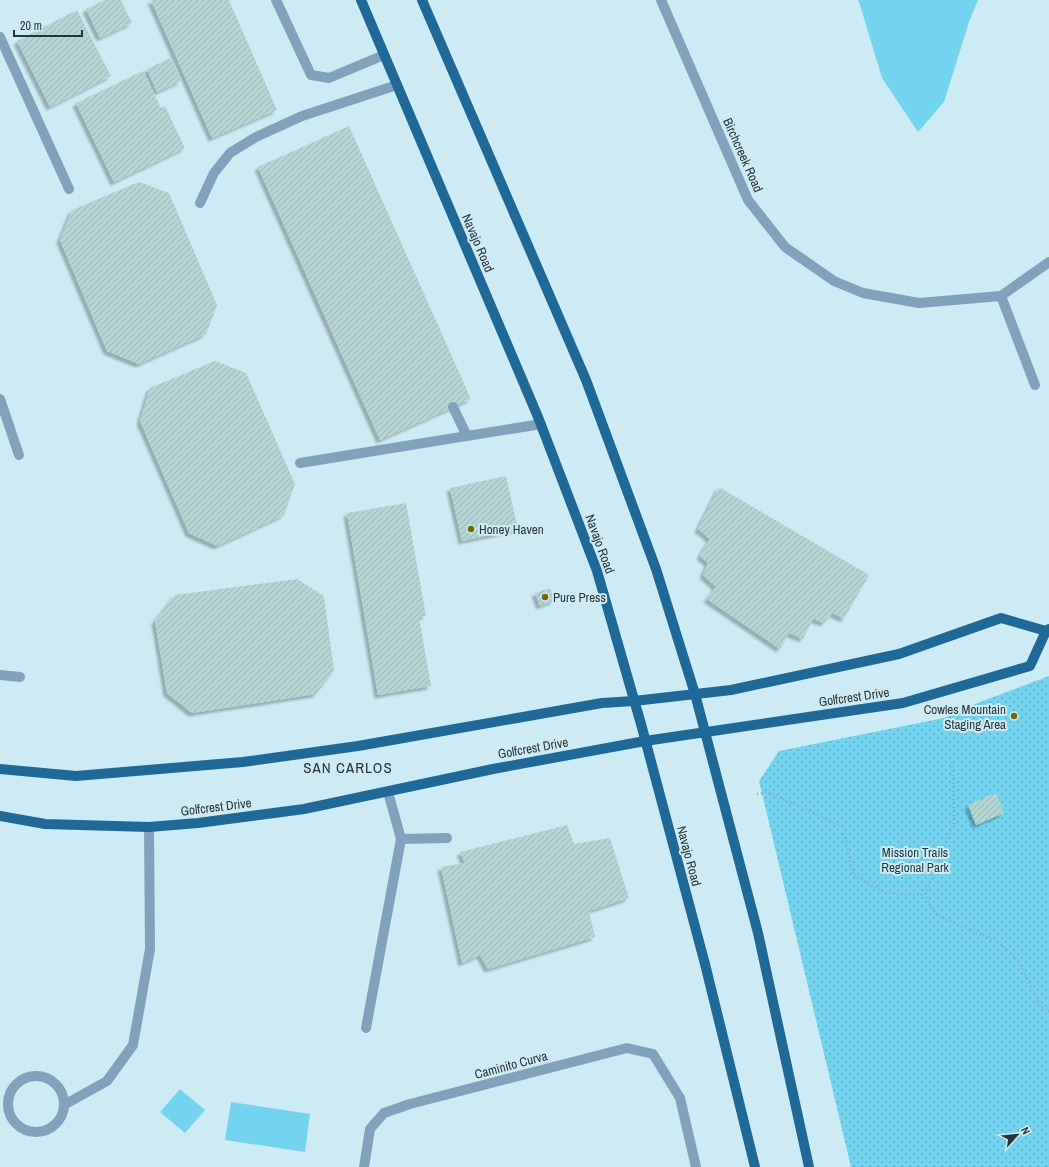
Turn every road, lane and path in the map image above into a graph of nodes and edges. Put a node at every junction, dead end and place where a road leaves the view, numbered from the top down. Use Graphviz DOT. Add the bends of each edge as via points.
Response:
graph roads {
  1 [pos="276,0"];
  2 [pos="361,0"];
  3 [pos="422,0"];
  4 [pos="661,0"];
  5 [pos="0,37"];
  6 [pos="384,55"];
  7 [pos="397,85"];
  8 [pos="69,189"];
  9 [pos="200,203"];
  10 [pos="1049,262"];
  11 [pos="1001,296"];
  12 [pos="1035,385"];
  13 [pos="0,399"];
  14 [pos="453,407"];
  15 [pos="541,424"];
  16 [pos="467,436"];
  17 [pos="19,455"];
  18 [pos="300,463"];
  19 [pos="1047,630"];
  20 [pos="0,675"];
  21 [pos="20,677"];
  22 [pos="695,694"];
  23 [pos="634,701"];
  24 [pos="705,732"];
  25 [pos="645,741"];
  26 [pos="952,763"];
  27 [pos="0,769"];
  28 [pos="388,792"];
  29 [pos="757,794"];
  30 [pos="0,816"];
  31 [pos="149,827"];
  32 [pos="447,838"];
  33 [pos="401,839"];
  34 [pos="925,895"];
  35 [pos="1049,1011"];
  36 [pos="366,1028"];
  37 [pos="4,1102"];
  38 [pos="64,1105"];
  39 [pos="364,1167"];
  40 [pos="696,1167"];
  41 [pos="755,1167"];
  42 [pos="809,1167"];
  1 -- 6 [label="street" via="311,75 328,78"];
  2 -- 6 [label="main road, Navajo Road"];
  3 -- 22 [label="main road" via="586,380 656,569"];
  4 -- 11 [label="street, Birchcreek Road" via="748,200 784,246 834,281 863,293 920,303"];
  5 -- 8 [label="street"];
  6 -- 7 [label="main road, Navajo Road"];
  7 -- 9 [label="street" via="302,116 256,137 230,153 214,173"];
  7 -- 15 [label="main road, Navajo Road"];
  10 -- 11 [label="street"];
  11 -- 12 [label="street"];
  13 -- 17 [label="street"];
  14 -- 16 [label="street"];
  15 -- 16 [label="street"];
  15 -- 23 [label="main road, Navajo Road" via="597,571"];
  16 -- 18 [label="street"];
  19 -- 22 [label="main road, Golfcrest Drive" via="1001,618 899,654 731,690"];
  19 -- 24 [label="main road, Golfcrest Drive" via="1030,666 903,703"];
  20 -- 21 [label="street"];
  22 -- 23 [label="main road, Golfcrest Drive"];
  22 -- 24 [label="main road"];
  23 -- 25 [label="main road, Navajo Road"];
  23 -- 27 [label="main road, Golfcrest Drive" via="602,703 358,746 243,762 76,776"];
  24 -- 25 [label="main road, Golfcrest Drive"];
  24 -- 42 [label="main road" via="758,933"];
  25 -- 28 [label="main road, Golfcrest Drive" via="493,769"];
  25 -- 41 [label="main road, Navajo Road" via="705,964"];
  26 -- 34 [label="path" via="954,823"];
  28 -- 31 [label="main road, Golfcrest Drive" via="304,809"];
  28 -- 33 [label="street"];
  29 -- 34 [label="path" via="768,792 843,827 853,875 887,893"];
  30 -- 31 [label="main road, Golfcrest Drive" via="45,824"];
  31 -- 38 [label="street" via="150,949 133,1045 107,1081"];
  32 -- 33 [label="street"];
  33 -- 36 [label="street"];
  34 -- 35 [label="path" via="935,914 1005,947 1018,960 1039,1004"];
  37 -- 38 [label="street" via="20,1080 40,1076 50,1079 58,1086"];
  37 -- 38 [label="street" via="19,1126 38,1132 56,1123 62,1115"];
  39 -- 40 [label="street, Caminito Curva" via="370,1129 384,1113 627,1048 653,1054 680,1098"];
}
